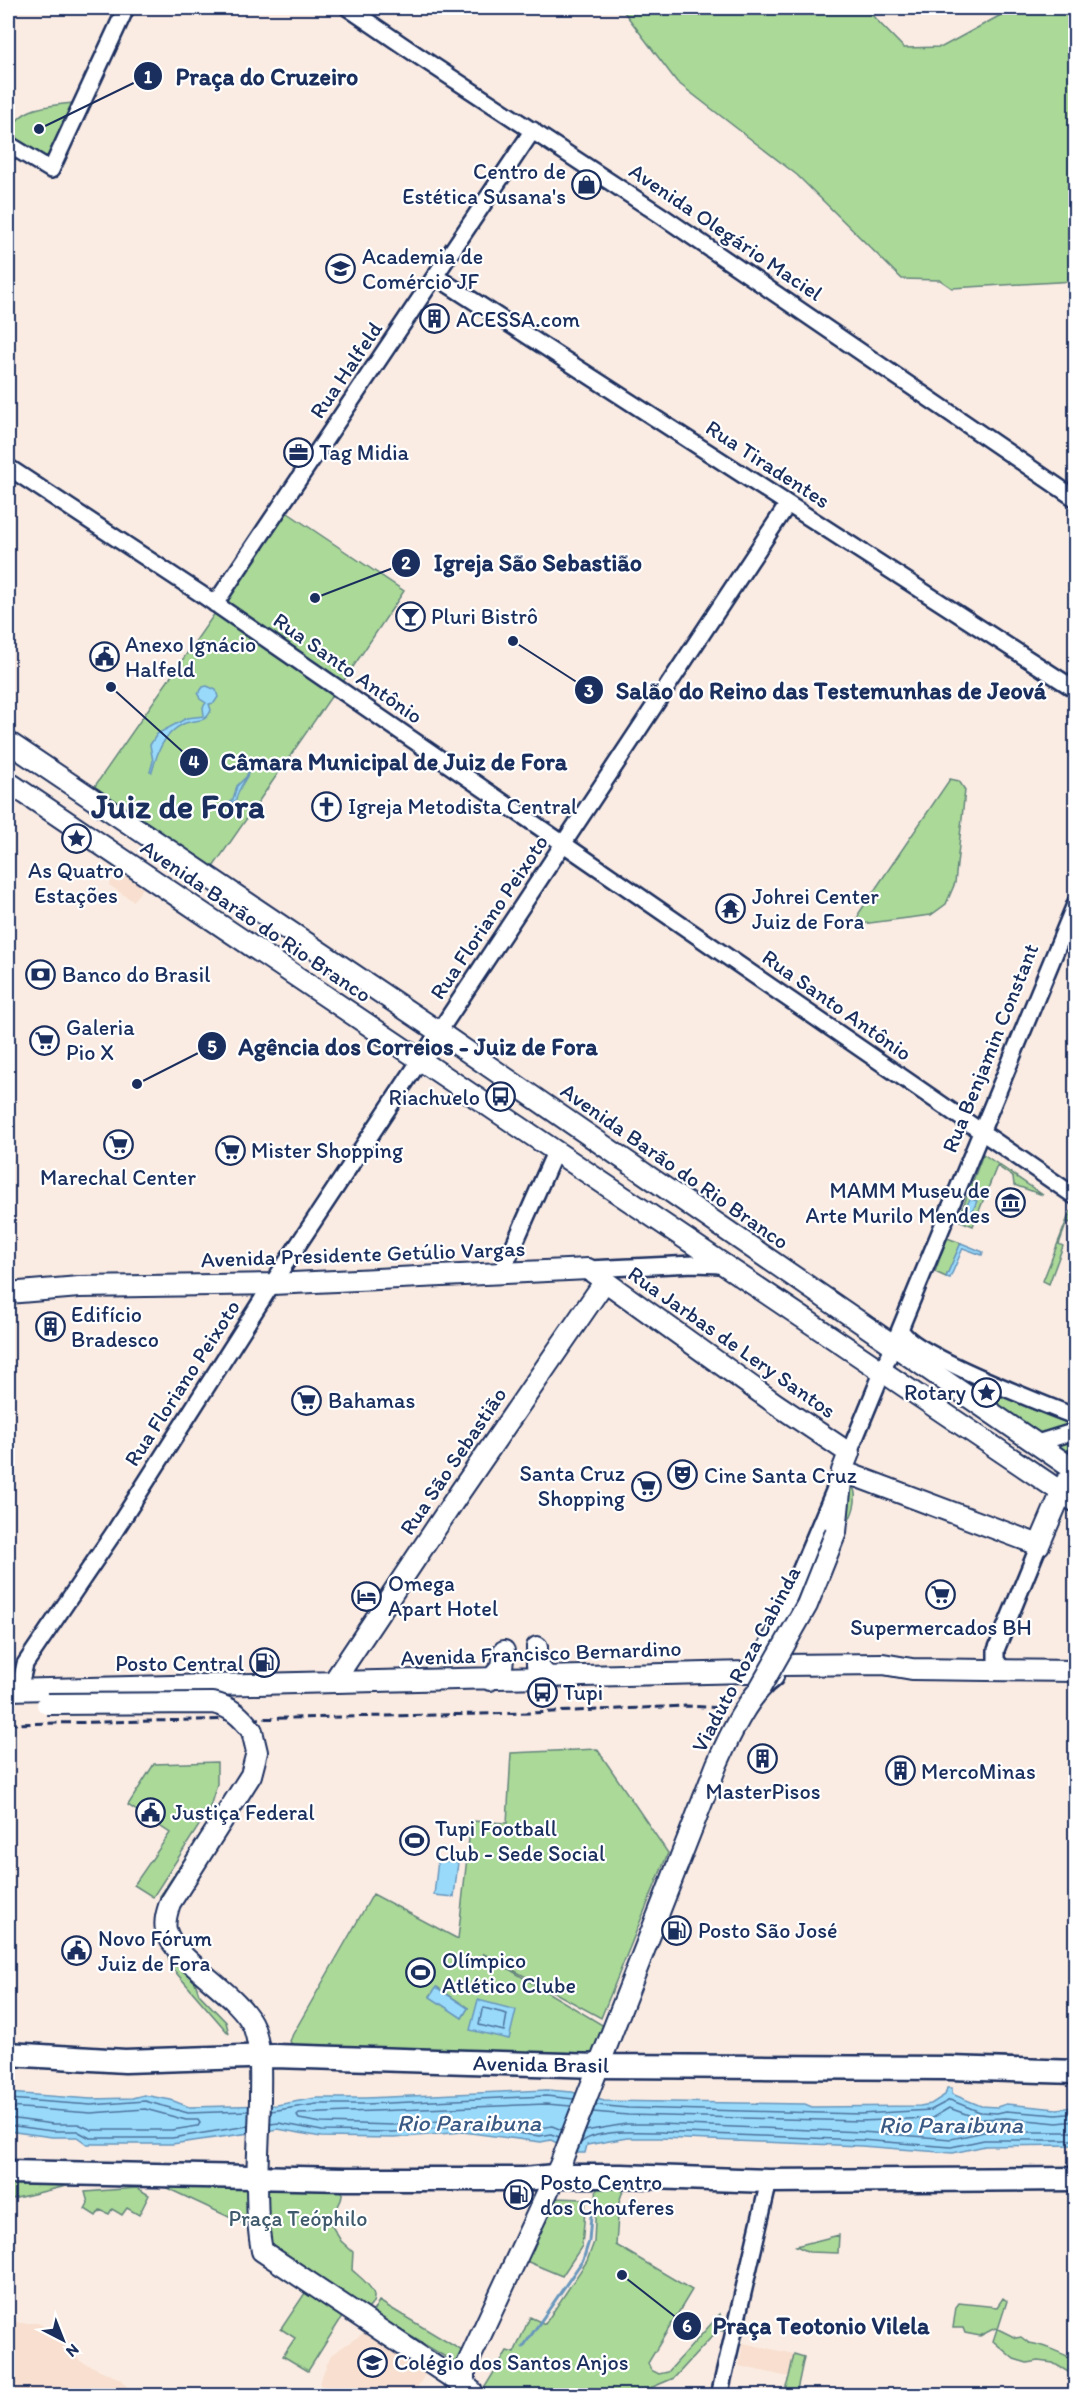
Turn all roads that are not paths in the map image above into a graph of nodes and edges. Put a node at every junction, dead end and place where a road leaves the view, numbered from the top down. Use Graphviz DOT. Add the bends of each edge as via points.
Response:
graph roads {
  1 [pos="126,8"];
  2 [pos="348,8"];
  3 [pos="533,130"];
  4 [pos="8,144"];
  5 [pos="435,276"];
  6 [pos="8,467"];
  7 [pos="1076,499"];
  8 [pos="788,504"];
  9 [pos="215,604"];
  10 [pos="1076,690"];
  11 [pos="8,742"];
  12 [pos="8,782"];
  13 [pos="564,844"];
  14 [pos="1076,902"];
  15 [pos="439,1032"];
  16 [pos="421,1059"];
  17 [pos="981,1132"];
  18 [pos="555,1152"];
  19 [pos="1076,1197"];
  20 [pos="721,1264"];
  21 [pos="588,1269"];
  22 [pos="502,1272"];
  23 [pos="609,1275"];
  24 [pos="272,1284"];
  25 [pos="8,1293"];
  26 [pos="897,1338"];
  27 [pos="882,1373"];
  28 [pos="1076,1417"];
  29 [pos="1076,1431"];
  30 [pos="1034,1444"];
  31 [pos="846,1462"];
  32 [pos="1075,1469"];
  33 [pos="1068,1497"];
  34 [pos="1038,1545"];
  35 [pos="537,1647"];
  36 [pos="504,1651"];
  37 [pos="912,1669"];
  38 [pos="1004,1671"];
  39 [pos="1076,1671"];
  40 [pos="747,1672"];
  41 [pos="548,1678"];
  42 [pos="490,1680"];
  43 [pos="334,1682"];
  44 [pos="760,1688"];
  45 [pos="13,1690"];
  46 [pos="8,2054"];
  47 [pos="260,2066"];
  48 [pos="1076,2072"];
  49 [pos="595,2075"];
  50 [pos="557,2170"];
  51 [pos="258,2173"];
  52 [pos="10,2174"];
  53 [pos="1076,2179"];
  54 [pos="769,2181"];
  55 [pos="470,2358"];
  56 [pos="446,2373"];
  57 [pos="474,2392"];
  58 [pos="719,2396"];
  1 -- 4 [label="street" via="51,170"];
  2 -- 3 [label="street, Avenida Olegário Maciel"];
  3 -- 5 [label="street, Rua Halfeld"];
  3 -- 7 [label="street, Avenida Olegário Maciel"];
  5 -- 8 [label="street, Rua Tiradentes"];
  5 -- 9 [label="street, Rua Halfeld"];
  6 -- 9 [label="street, Rua Santo Antônio"];
  8 -- 10 [label="street, Rua Tiradentes"];
  8 -- 13 [label="street, Rua Floriano Peixoto"];
  9 -- 13 [label="street, Rua Santo Antônio"];
  11 -- 15 [label="main road, Avenida Barão do Rio Branco"];
  12 -- 16 [label="main road, Avenida Barão do Rio Branco"];
  13 -- 15 [label="street, Rua Floriano Peixoto"];
  13 -- 17 [label="street, Rua Santo Antônio"];
  14 -- 17 [label="street, Rua Benjamin Constant"];
  15 -- 16 [label="street, Rua Floriano Peixoto"];
  15 -- 26 [label="main road, Avenida Barão do Rio Branco"];
  16 -- 18 [label="main road, Avenida Barão do Rio Branco"];
  16 -- 24 [label="street, Rua Floriano Peixoto"];
  17 -- 19 [label="street, Rua Santo Antônio"];
  17 -- 26 [label="street, Rua Benjamin Constant"];
  18 -- 20 [label="main road, Avenida Barão do Rio Branco"];
  18 -- 22 [label="street"];
  20 -- 23 [label="street"];
  20 -- 27 [label="main road, Avenida Barão do Rio Branco"];
  21 -- 22 [label="main road, Avenida Presidente Getúlio Vargas"];
  21 -- 23 [label="main road, Rua Jarbas de Lery Santos"];
  22 -- 24 [label="main road, Avenida Presidente Getúlio Vargas"];
  23 -- 31 [label="main road, Rua Jarbas de Lery Santos"];
  23 -- 43 [label="main road, Rua São Sebastião"];
  24 -- 25 [label="main road, Avenida Presidente Getúlio Vargas" via="79,1287"];
  24 -- 45 [label="street, Rua Floriano Peixoto" via="25,1664"];
  26 -- 27 [label="street, Rua Benjamin Constant"];
  26 -- 28 [label="street" via="904,1337 929,1354"];
  26 -- 30 [label="main road, Avenida Barão do Rio Branco"];
  27 -- 31 [label="street, Rua Benjamin Constant"];
  27 -- 33 [label="main road, Avenida Barão do Rio Branco"];
  29 -- 30 [label="street"];
  30 -- 32 [label="main road, Avenida Barão do Rio Branco"];
  31 -- 34 [label="main road, Rua Jarbas de Lery Santos"];
  31 -- 40 [label="street, Rua Benjamin Constant" via="776,1628 761,1657"];
  31 -- 44 [label="main road, Viaduto Roza Cabinda, bridge" via="836,1532 807,1605"];
  32 -- 33 [label="main road"];
  33 -- 34 [label="main road"];
  34 -- 38 [label="street" via="996,1650 996,1659"];
  35 -- 41 [label="main road" via="537,1665"];
  36 -- 42 [label="main road" via="502,1667"];
  37 -- 38 [label="main road, Avenida Francisco Bernardino"];
  37 -- 40 [label="main road, Avenida Francisco Bernardino" via="883,1664 782,1665"];
  37 -- 44 [label="main road" via="893,1674 781,1675"];
  38 -- 39 [label="main road, Avenida Francisco Bernardino"];
  40 -- 41 [label="main road, Avenida Francisco Bernardino"];
  41 -- 42 [label="main road, Avenida Francisco Bernardino"];
  42 -- 43 [label="main road, Avenida Francisco Bernardino"];
  43 -- 45 [label="main road, Avenida Francisco Bernardino"];
  44 -- 49 [label="main road, Viaduto Roza Cabinda" via="729,1737"];
  45 -- 47 [label="main road, bridge" via="47,1704 213,1703 237,1713 252,1731 256,1752 250,1775 170,1903 165,1919 173,1942 250,2021"];
  46 -- 47 [label="highway, Avenida Brasil"];
  47 -- 49 [label="highway, Avenida Brasil"];
  47 -- 51 [label="main road"];
  48 -- 49 [label="highway, Avenida Brasil" via="938,2068"];
  49 -- 50 [label="main road"];
  50 -- 51 [label="highway" via="524,2179"];
  50 -- 54 [label="highway"];
  50 -- 55 [label="main road"];
  51 -- 52 [label="highway"];
  51 -- 56 [label="main road" via="262,2251"];
  53 -- 54 [label="highway"];
  54 -- 58 [label="street"];
  55 -- 56 [label="main road" via="460,2370"];
  55 -- 57 [label="main road" via="464,2373"];
  56 -- 57 [label="main road"];
}
